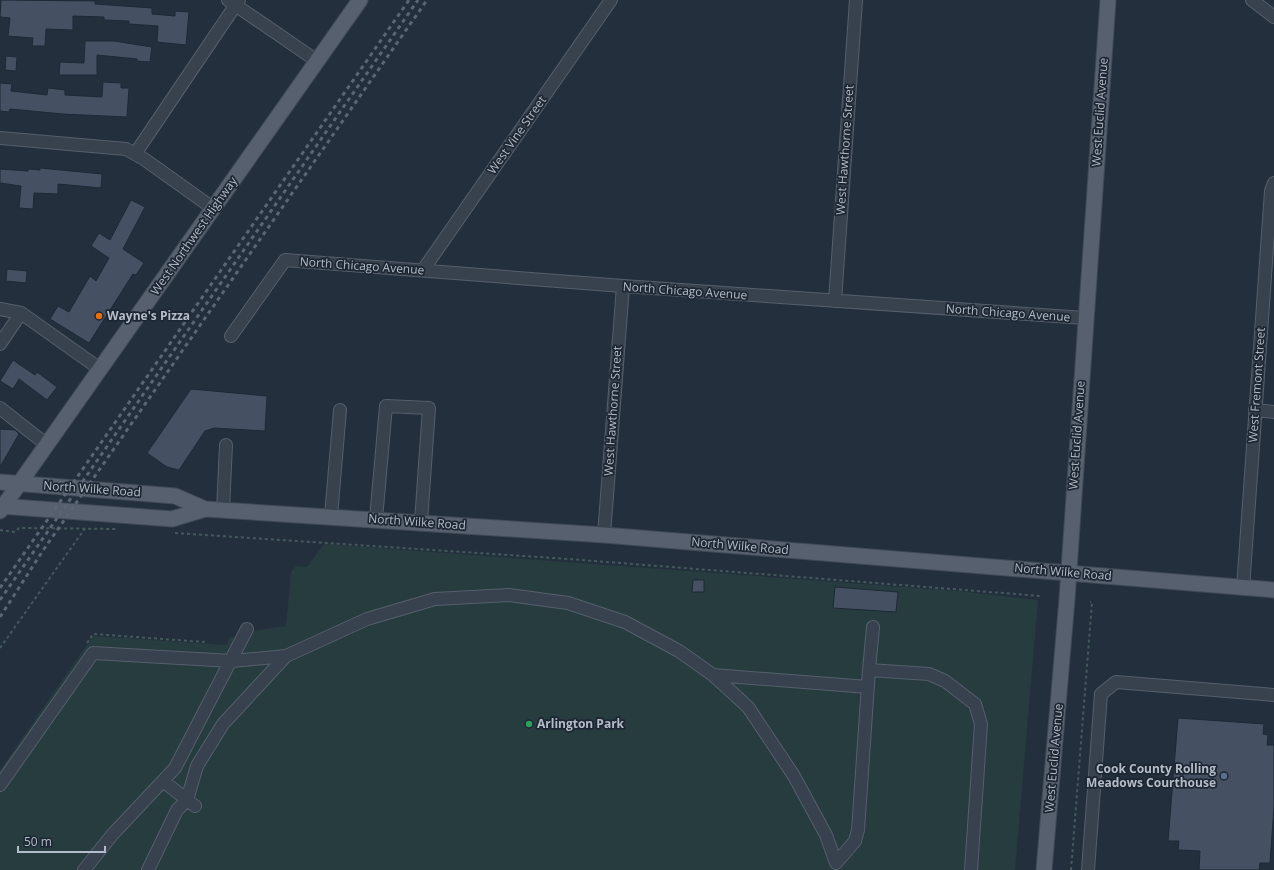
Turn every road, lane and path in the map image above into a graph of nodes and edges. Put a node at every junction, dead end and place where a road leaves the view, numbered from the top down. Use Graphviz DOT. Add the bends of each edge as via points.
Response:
graph roads {
  1 [pos="360,0"];
  2 [pos="611,0"];
  3 [pos="856,0"];
  4 [pos="1108,0"];
  5 [pos="1252,0"];
  6 [pos="234,2"];
  7 [pos="1274,17"];
  8 [pos="317,61"];
  9 [pos="0,138"];
  10 [pos="135,154"];
  11 [pos="1274,184"];
  12 [pos="214,209"];
  13 [pos="423,270"];
  14 [pos="622,286"];
  15 [pos="835,301"];
  16 [pos="0,309"];
  17 [pos="21,314"];
  18 [pos="1085,318"];
  19 [pos="231,336"];
  20 [pos="0,344"];
  21 [pos="100,369"];
  22 [pos="0,408"];
  23 [pos="340,410"];
  24 [pos="1255,410"];
  25 [pos="1274,412"];
  26 [pos="47,445"];
  27 [pos="226,445"];
  28 [pos="0,482"];
  29 [pos="18,484"];
  30 [pos="1,508"];
  31 [pos="205,509"];
  32 [pos="223,510"];
  33 [pos="331,516"];
  34 [pos="376,519"];
  35 [pos="421,522"];
  36 [pos="86,527"];
  37 [pos="117,529"];
  38 [pos="0,530"];
  39 [pos="173,533"];
  40 [pos="604,535"];
  41 [pos="1068,573"];
  42 [pos="1243,588"];
  43 [pos="1274,590"];
  44 [pos="1041,596"];
  45 [pos="1090,602"];
  46 [pos="873,627"];
  47 [pos="247,629"];
  48 [pos="0,648"];
  49 [pos="286,656"];
  50 [pos="232,661"];
  51 [pos="869,670"];
  52 [pos="713,675"];
  53 [pos="868,687"];
  54 [pos="1274,695"];
  55 [pos="163,781"];
  56 [pos="0,785"];
  57 [pos="191,803"];
  58 [pos="836,866"];
  59 [pos="84,870"];
  60 [pos="148,870"];
  61 [pos="971,870"];
  62 [pos="1044,870"];
  63 [pos="1071,870"];
  64 [pos="1088,870"];
  1 -- 8 [label="main road, West Northwest Highway"];
  2 -- 13 [label="street, West Vine Street"];
  3 -- 15 [label="street, West Hawthorne Street"];
  4 -- 18 [label="main road, West Euclid Avenue"];
  5 -- 7 [label="street"];
  6 -- 8 [label="street"];
  6 -- 10 [label="street"];
  8 -- 12 [label="main road, West Northwest Highway"];
  9 -- 10 [label="street" via="115,147"];
  10 -- 12 [label="street"];
  11 -- 24 [label="street, West Fremont Street" via="1271,190"];
  12 -- 21 [label="main road, West Northwest Highway"];
  13 -- 14 [label="street, North Chicago Avenue"];
  13 -- 19 [label="street, North Chicago Avenue" via="285,260"];
  14 -- 15 [label="street, North Chicago Avenue"];
  14 -- 40 [label="street, West Hawthorne Street"];
  15 -- 18 [label="street, North Chicago Avenue"];
  16 -- 17 [label="street"];
  17 -- 20 [label="street"];
  17 -- 21 [label="street"];
  18 -- 41 [label="main road, West Euclid Avenue"];
  21 -- 26 [label="main road, West Northwest Highway"];
  22 -- 26 [label="street"];
  23 -- 33 [label="street"];
  24 -- 25 [label="street"];
  24 -- 42 [label="street, West Fremont Street"];
  26 -- 29 [label="main road, West Northwest Highway"];
  27 -- 32 [label="street"];
  28 -- 29 [label="main road, North Wilke Road"];
  29 -- 30 [label="main road, West Northwest Highway"];
  29 -- 31 [label="main road, North Wilke Road" via="176,496"];
  30 -- 31 [label="main road, North Wilke Road" via="172,519"];
  31 -- 32 [label="main road, North Wilke Road"];
  32 -- 33 [label="main road, North Wilke Road"];
  33 -- 34 [label="main road, North Wilke Road"];
  34 -- 35 [label="main road, North Wilke Road"];
  34 -- 35 [label="street" via="386,406 429,408"];
  35 -- 40 [label="main road, North Wilke Road"];
  36 -- 37 [label="path"];
  36 -- 38 [label="path" via="19,528 15,532"];
  36 -- 48 [label="path"];
  39 -- 44 [label="path" via="561,558"];
  40 -- 41 [label="main road, North Wilke Road"];
  41 -- 42 [label="main road, North Wilke Road"];
  41 -- 62 [label="main road, West Euclid Avenue"];
  42 -- 43 [label="main road, North Wilke Road"];
  45 -- 63 [label="path"];
  46 -- 51 [label="street"];
  47 -- 50 [label="street"];
  49 -- 50 [label="street"];
  49 -- 52 [label="street" via="367,619 435,599 509,595 568,603 625,622 679,651"];
  49 -- 57 [label="street" via="223,724 197,766"];
  50 -- 55 [label="street" via="175,768"];
  50 -- 56 [label="street" via="93,653"];
  51 -- 53 [label="street"];
  51 -- 61 [label="street" via="929,674 945,681 975,704 981,724"];
  52 -- 53 [label="street"];
  52 -- 58 [label="street" via="748,707 794,776 826,835"];
  53 -- 58 [label="street" via="858,830 855,841"];
  54 -- 64 [label="street" via="1116,682 1101,694"];
  55 -- 57 [label="street"];
  55 -- 59 [label="street" via="112,835"];
  57 -- 60 [label="street" via="177,810"];
}
